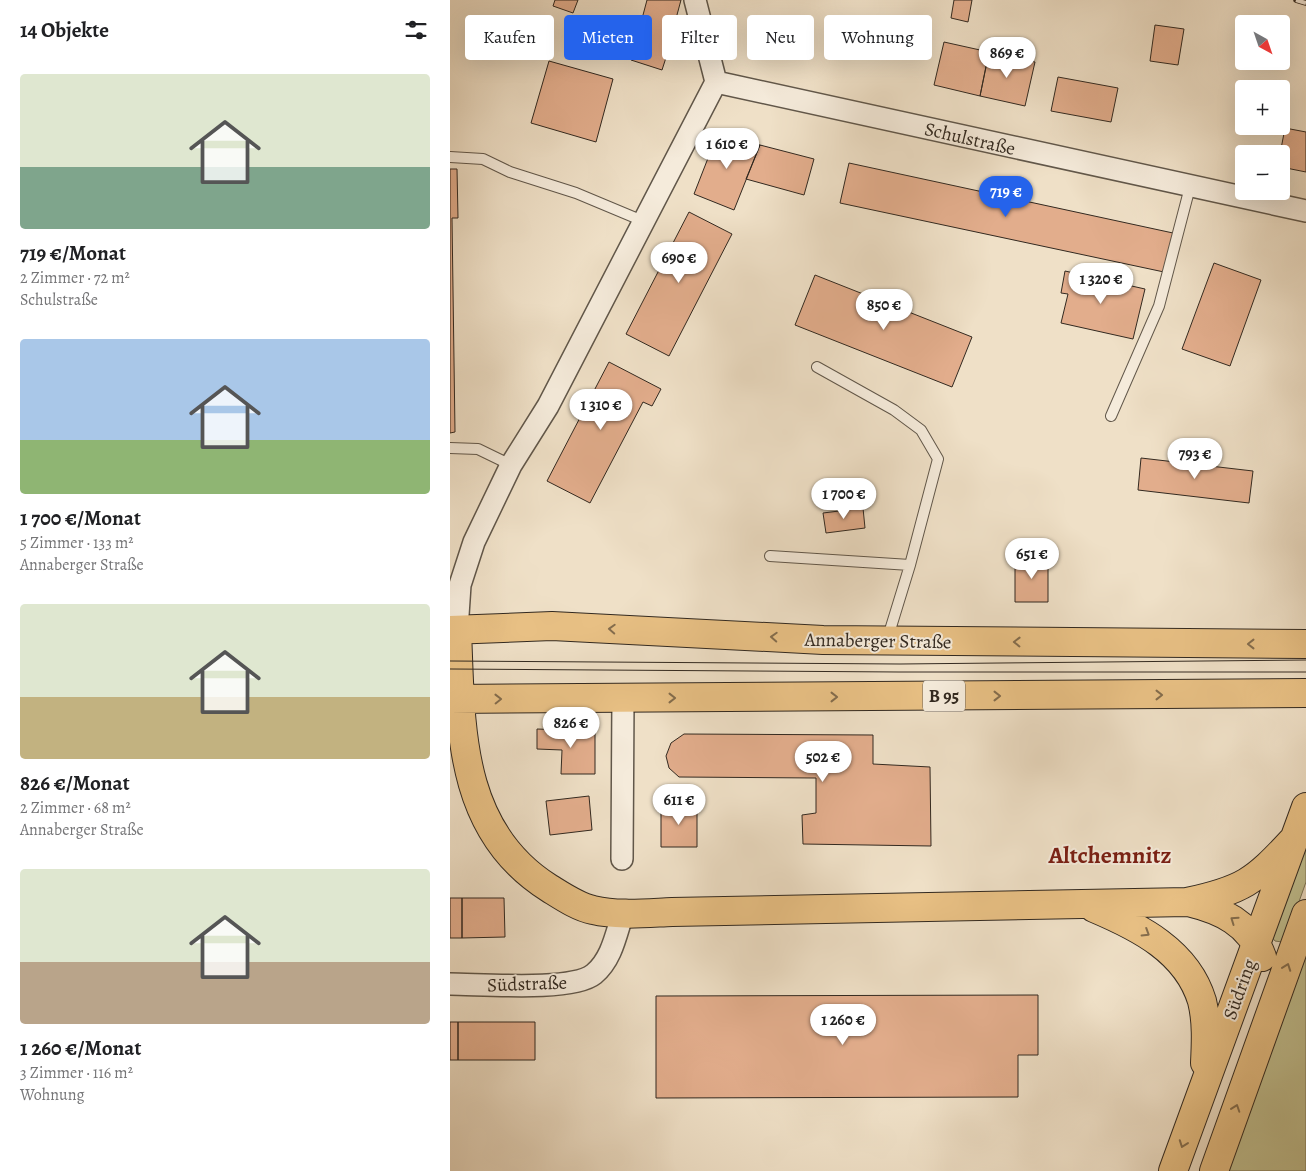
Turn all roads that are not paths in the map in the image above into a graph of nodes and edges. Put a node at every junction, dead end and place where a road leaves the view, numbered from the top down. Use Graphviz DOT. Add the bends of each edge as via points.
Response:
graph roads {
  1 [pos="695,0"];
  2 [pos="716,82"];
  3 [pos="450,158"];
  4 [pos="1190,186"];
  5 [pos="1306,211"];
  6 [pos="643,221"];
  7 [pos="817,368"];
  8 [pos="1111,416"];
  9 [pos="450,448"];
  10 [pos="511,466"];
  11 [pos="770,556"];
  12 [pos="910,565"];
  13 [pos="453,630"];
  14 [pos="887,640"];
  15 [pos="1306,644"];
  16 [pos="1306,693"];
  17 [pos="623,698"];
  18 [pos="455,699"];
  19 [pos="1306,807"];
  20 [pos="1293,840"];
  21 [pos="622,858"];
  22 [pos="1187,902"];
  23 [pos="1086,904"];
  24 [pos="622,913"];
  25 [pos="1306,914"];
  26 [pos="1256,944"];
  27 [pos="450,984"];
  28 [pos="1258,1046"];
  29 [pos="1205,1084"];
  30 [pos="1218,1165"];
  31 [pos="1173,1171"];
  1 -- 2 [label="street"];
  2 -- 4 [label="street, Schulstraße"];
  2 -- 6 [label="street"];
  3 -- 6 [label="lane" via="483,159"];
  4 -- 5 [label="street, Schulstraße"];
  4 -- 8 [label="lane" via="1159,306"];
  6 -- 10 [label="street" via="548,406"];
  7 -- 12 [label="lane" via="894,410 921,430 938,459"];
  9 -- 10 [label="lane" via="478,449"];
  10 -- 13 [label="street" via="472,549 460,586"];
  11 -- 12 [label="lane"];
  12 -- 14 [label="lane"];
  14 -- 13 [label="main road, Annaberger Straße, one-way" via="823,640 552,626"];
  13 -- 18 [label="main road"];
  15 -- 14 [label="main road, Annaberger Straße, one-way"];
  17 -- 16 [label="main road, B 95, one-way"];
  18 -- 17 [label="main road, B 95, one-way"];
  17 -- 21 [label="street"];
  18 -- 24 [label="main road" via="476,798 496,838 527,874 564,898 592,910"];
  19 -- 20 [label="main road, Südring"];
  20 -- 22 [label="main road" via="1268,868 1245,885"];
  20 -- 26 [label="main road, Südring"];
  22 -- 23 [label="main road"];
  26 -- 22 [label="main road, one-way" via="1238,922"];
  23 -- 24 [label="main road"];
  23 -- 29 [label="main road, one-way" via="1157,940 1187,971 1202,1001"];
  24 -- 27 [label="street, Südstraße" via="610,955 594,974 584,980 549,985"];
  28 -- 25 [label="main road, Südring, one-way"];
  26 -- 28 [label="main road" via="1264,969"];
  26 -- 29 [label="main road, Südring"];
  30 -- 28 [label="main road, Südring, one-way"];
  29 -- 31 [label="main road, Südring, one-way"];
}
